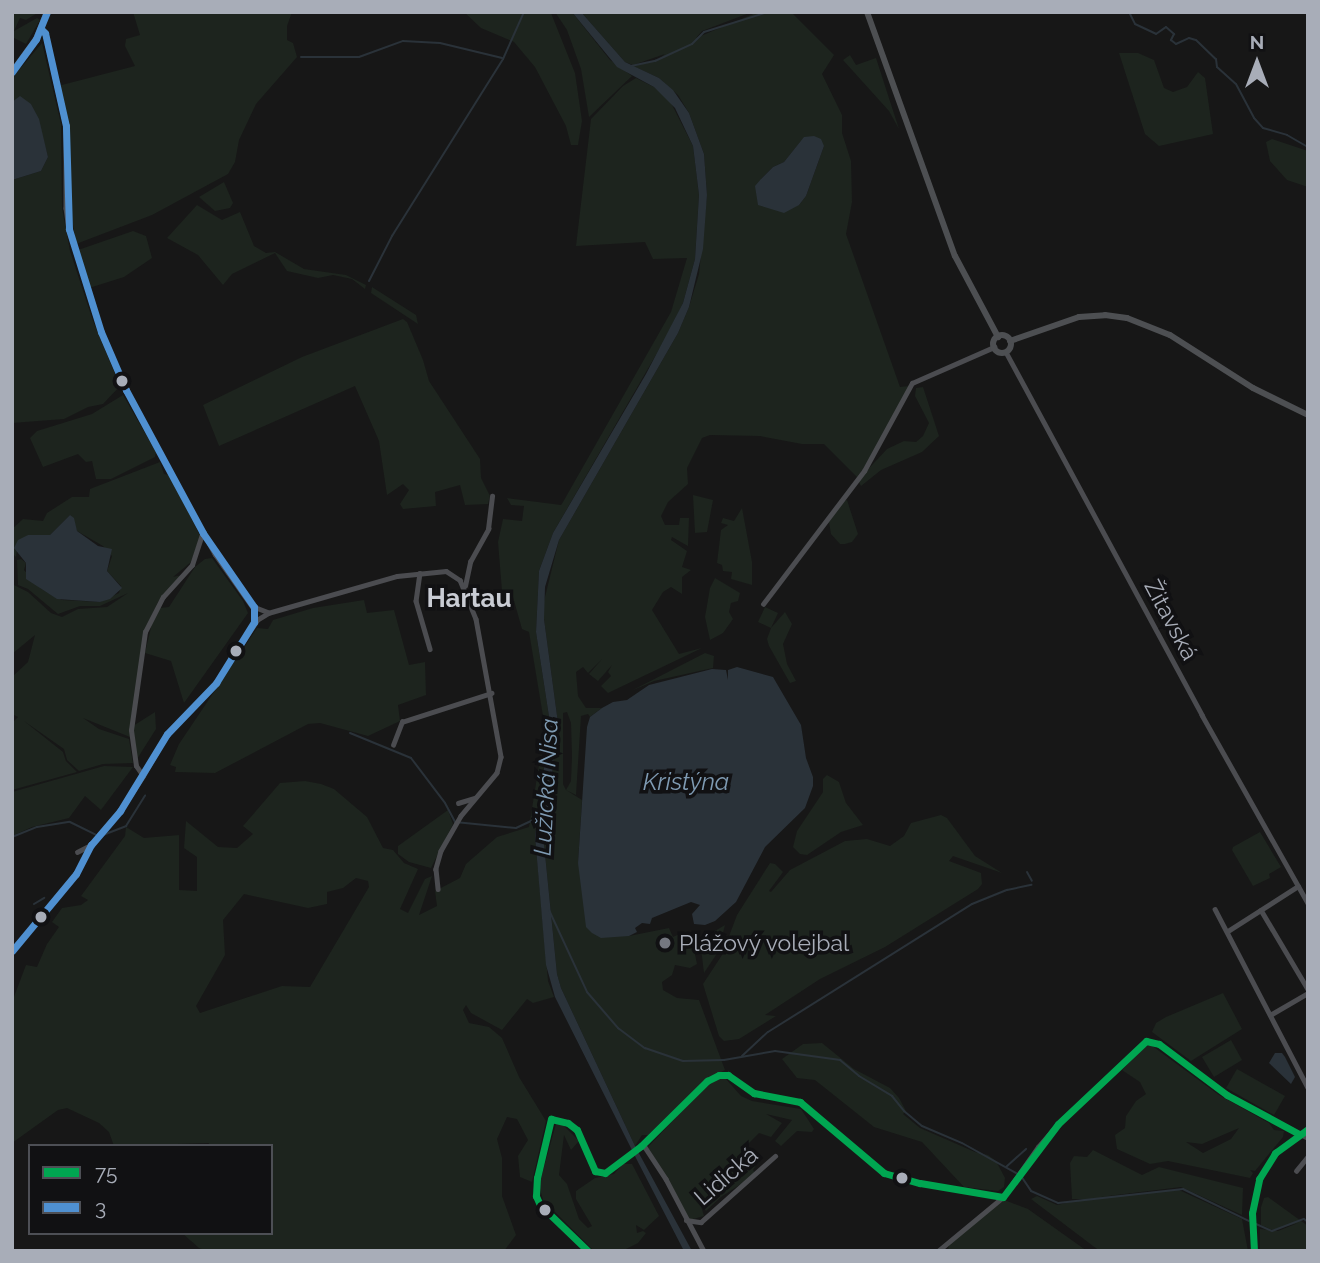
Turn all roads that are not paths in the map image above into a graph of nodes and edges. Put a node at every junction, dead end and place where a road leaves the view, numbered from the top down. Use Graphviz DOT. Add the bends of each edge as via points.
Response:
graph roads {
  1 [pos="47,12"];
  2 [pos="867,12"];
  3 [pos="41,29"];
  4 [pos="12,72"];
  5 [pos="998,337"];
  6 [pos="1010,341"];
  7 [pos="994,347"];
  8 [pos="1006,352"];
  9 [pos="1308,415"];
  10 [pos="492,496"];
  11 [pos="203,533"];
  12 [pos="467,572"];
  13 [pos="420,573"];
  14 [pos="455,574"];
  15 [pos="465,587"];
  16 [pos="763,604"];
  17 [pos="254,607"];
  18 [pos="268,613"];
  19 [pos="254,622"];
  20 [pos="430,649"];
  21 [pos="491,693"];
  22 [pos="393,745"];
  23 [pos="144,776"];
  24 [pos="475,798"];
  25 [pos="458,803"];
  26 [pos="91,845"];
  27 [pos="77,852"];
  28 [pos="1298,886"];
  29 [pos="438,889"];
  30 [pos="1308,903"];
  31 [pos="1215,909"];
  32 [pos="1261,910"];
  33 [pos="1227,931"];
  34 [pos="12,951"];
  35 [pos="1308,991"];
  36 [pos="1270,1014"];
  37 [pos="1308,1088"];
  38 [pos="1308,1129"];
  39 [pos="1299,1134"];
  40 [pos="1308,1138"];
  41 [pos="642,1145"];
  42 [pos="775,1156"];
  43 [pos="1308,1156"];
  44 [pos="1296,1171"];
  45 [pos="1003,1197"];
  46 [pos="686,1220"];
  47 [pos="701,1222"];
  48 [pos="695,1237"];
  49 [pos="588,1251"];
  50 [pos="704,1251"];
  51 [pos="938,1251"];
  52 [pos="1254,1251"];
  1 -- 3 [label="main road"];
  2 -- 5 [label="main road" via="955,256"];
  3 -- 4 [label="main road"];
  3 -- 11 [label="street" via="66,126 66,208 73,247 119,375"];
  5 -- 6 [label="main road"];
  5 -- 7 [label="main road"];
  6 -- 8 [label="main road"];
  6 -- 9 [label="main road" via="1079,317 1127,318 1170,335 1253,388"];
  7 -- 8 [label="main road"];
  7 -- 16 [label="street" via="912,383 864,471"];
  8 -- 28 [label="street, Žitavská"];
  10 -- 12 [label="street" via="486,536"];
  11 -- 17 [label="street"];
  11 -- 23 [label="street" via="192,565 163,597 145,632 131,730 136,766"];
  12 -- 14 [label="street"];
  12 -- 15 [label="street"];
  13 -- 14 [label="street"];
  13 -- 18 [label="street"];
  13 -- 20 [label="street" via="416,601"];
  14 -- 15 [label="street"];
  15 -- 21 [label="street"];
  17 -- 18 [label="street"];
  17 -- 19 [label="street"];
  18 -- 19 [label="street"];
  19 -- 23 [label="street" via="216,683 167,734"];
  21 -- 22 [label="street" via="402,722"];
  21 -- 24 [label="street" via="500,763"];
  23 -- 26 [label="street"];
  24 -- 25 [label="street"];
  24 -- 29 [label="street" via="438,857"];
  26 -- 27 [label="street"];
  26 -- 34 [label="street" via="76,874"];
  28 -- 30 [label="street, Žitavská"];
  28 -- 32 [label="street"];
  31 -- 33 [label="street"];
  32 -- 33 [label="street"];
  32 -- 35 [label="street"];
  33 -- 36 [label="street"];
  35 -- 36 [label="street"];
  36 -- 37 [label="street"];
  38 -- 39 [label="street"];
  39 -- 40 [label="street"];
  39 -- 45 [label="street" via="1227,1095 1160,1044 1146,1041 1058,1124"];
  39 -- 52 [label="street" via="1270,1158 1255,1188"];
  41 -- 45 [label="street" via="707,1082 725,1074 746,1090 800,1102 884,1173"];
  41 -- 46 [label="street, Lidická"];
  41 -- 49 [label="street" via="600,1174 577,1130 551,1119 536,1196"];
  42 -- 47 [label="street, Lidická"];
  43 -- 44 [label="street"];
  45 -- 51 [label="street"];
  46 -- 47 [label="street, Lidická"];
  46 -- 48 [label="street, Lidická"];
  47 -- 48 [label="street, Lidická"];
  48 -- 50 [label="street, Lidická"];
}
